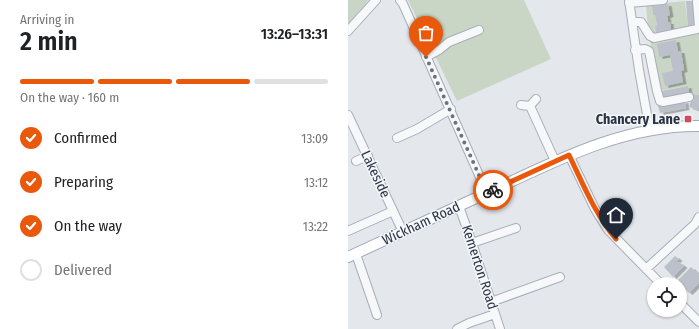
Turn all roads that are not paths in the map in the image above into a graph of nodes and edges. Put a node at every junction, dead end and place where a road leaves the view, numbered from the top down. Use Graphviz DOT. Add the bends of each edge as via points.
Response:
graph roads {
  1 [pos="376,0"];
  2 [pos="400,0"];
  3 [pos="663,0"];
  4 [pos="629,2"];
  5 [pos="697,2"];
  6 [pos="632,22"];
  7 [pos="699,27"];
  8 [pos="479,30"];
  9 [pos="348,31"];
  10 [pos="635,50"];
  11 [pos="426,57"];
  12 [pos="689,97"];
  13 [pos="521,105"];
  14 [pos="451,110"];
  15 [pos="348,115"];
  16 [pos="699,126"];
  17 [pos="650,131"];
  18 [pos="397,138"];
  19 [pos="569,155"];
  20 [pos="368,156"];
  21 [pos="356,161"];
  22 [pos="555,161"];
  23 [pos="487,193"];
  24 [pos="459,206"];
  25 [pos="393,210"];
  26 [pos="698,222"];
  27 [pos="516,228"];
  28 [pos="348,231"];
  29 [pos="403,232"];
  30 [pos="472,243"];
  31 [pos="352,255"];
  32 [pos="646,269"];
  33 [pos="654,277"];
  34 [pos="560,278"];
  35 [pos="491,302"];
  36 [pos="687,310"];
  37 [pos="495,314"];
  38 [pos="377,316"];
  39 [pos="699,322"];
  40 [pos="457,329"];
  41 [pos="500,329"];
  1 -- 9 [label="street"];
  2 -- 11 [label="street"];
  3 -- 4 [label="street"];
  4 -- 6 [label="street"];
  5 -- 7 [label="street"];
  6 -- 7 [label="street" via="641,22 654,38"];
  6 -- 10 [label="street"];
  8 -- 11 [label="street" via="449,42"];
  10 -- 12 [label="street" via="649,51 660,101"];
  10 -- 17 [label="street"];
  11 -- 14 [label="street"];
  13 -- 22 [label="street" via="533,102"];
  14 -- 18 [label="street"];
  14 -- 23 [label="street"];
  15 -- 20 [label="street, Lakeside"];
  16 -- 17 [label="main road, Wickham Road"];
  17 -- 19 [label="main road, Wickham Road"];
  19 -- 22 [label="main road, Wickham Road"];
  19 -- 32 [label="street" via="602,220 616,239"];
  20 -- 21 [label="street"];
  20 -- 25 [label="street, Lakeside"];
  22 -- 23 [label="main road, Wickham Road"];
  23 -- 24 [label="main road, Wickham Road"];
  24 -- 29 [label="main road, Wickham Road"];
  24 -- 30 [label="street, Kemerton Road"];
  25 -- 28 [label="street, Lakeside"];
  25 -- 29 [label="street, Lakeside"];
  26 -- 32 [label="street"];
  27 -- 30 [label="street"];
  29 -- 31 [label="main road, Wickham Road"];
  30 -- 35 [label="street, Kemerton Road"];
  31 -- 38 [label="street"];
  32 -- 33 [label="street"];
  34 -- 35 [label="street"];
  35 -- 37 [label="street, Kemerton Road"];
  36 -- 39 [label="street"];
  37 -- 40 [label="street"];
  37 -- 41 [label="street, Kemerton Road"];
}
